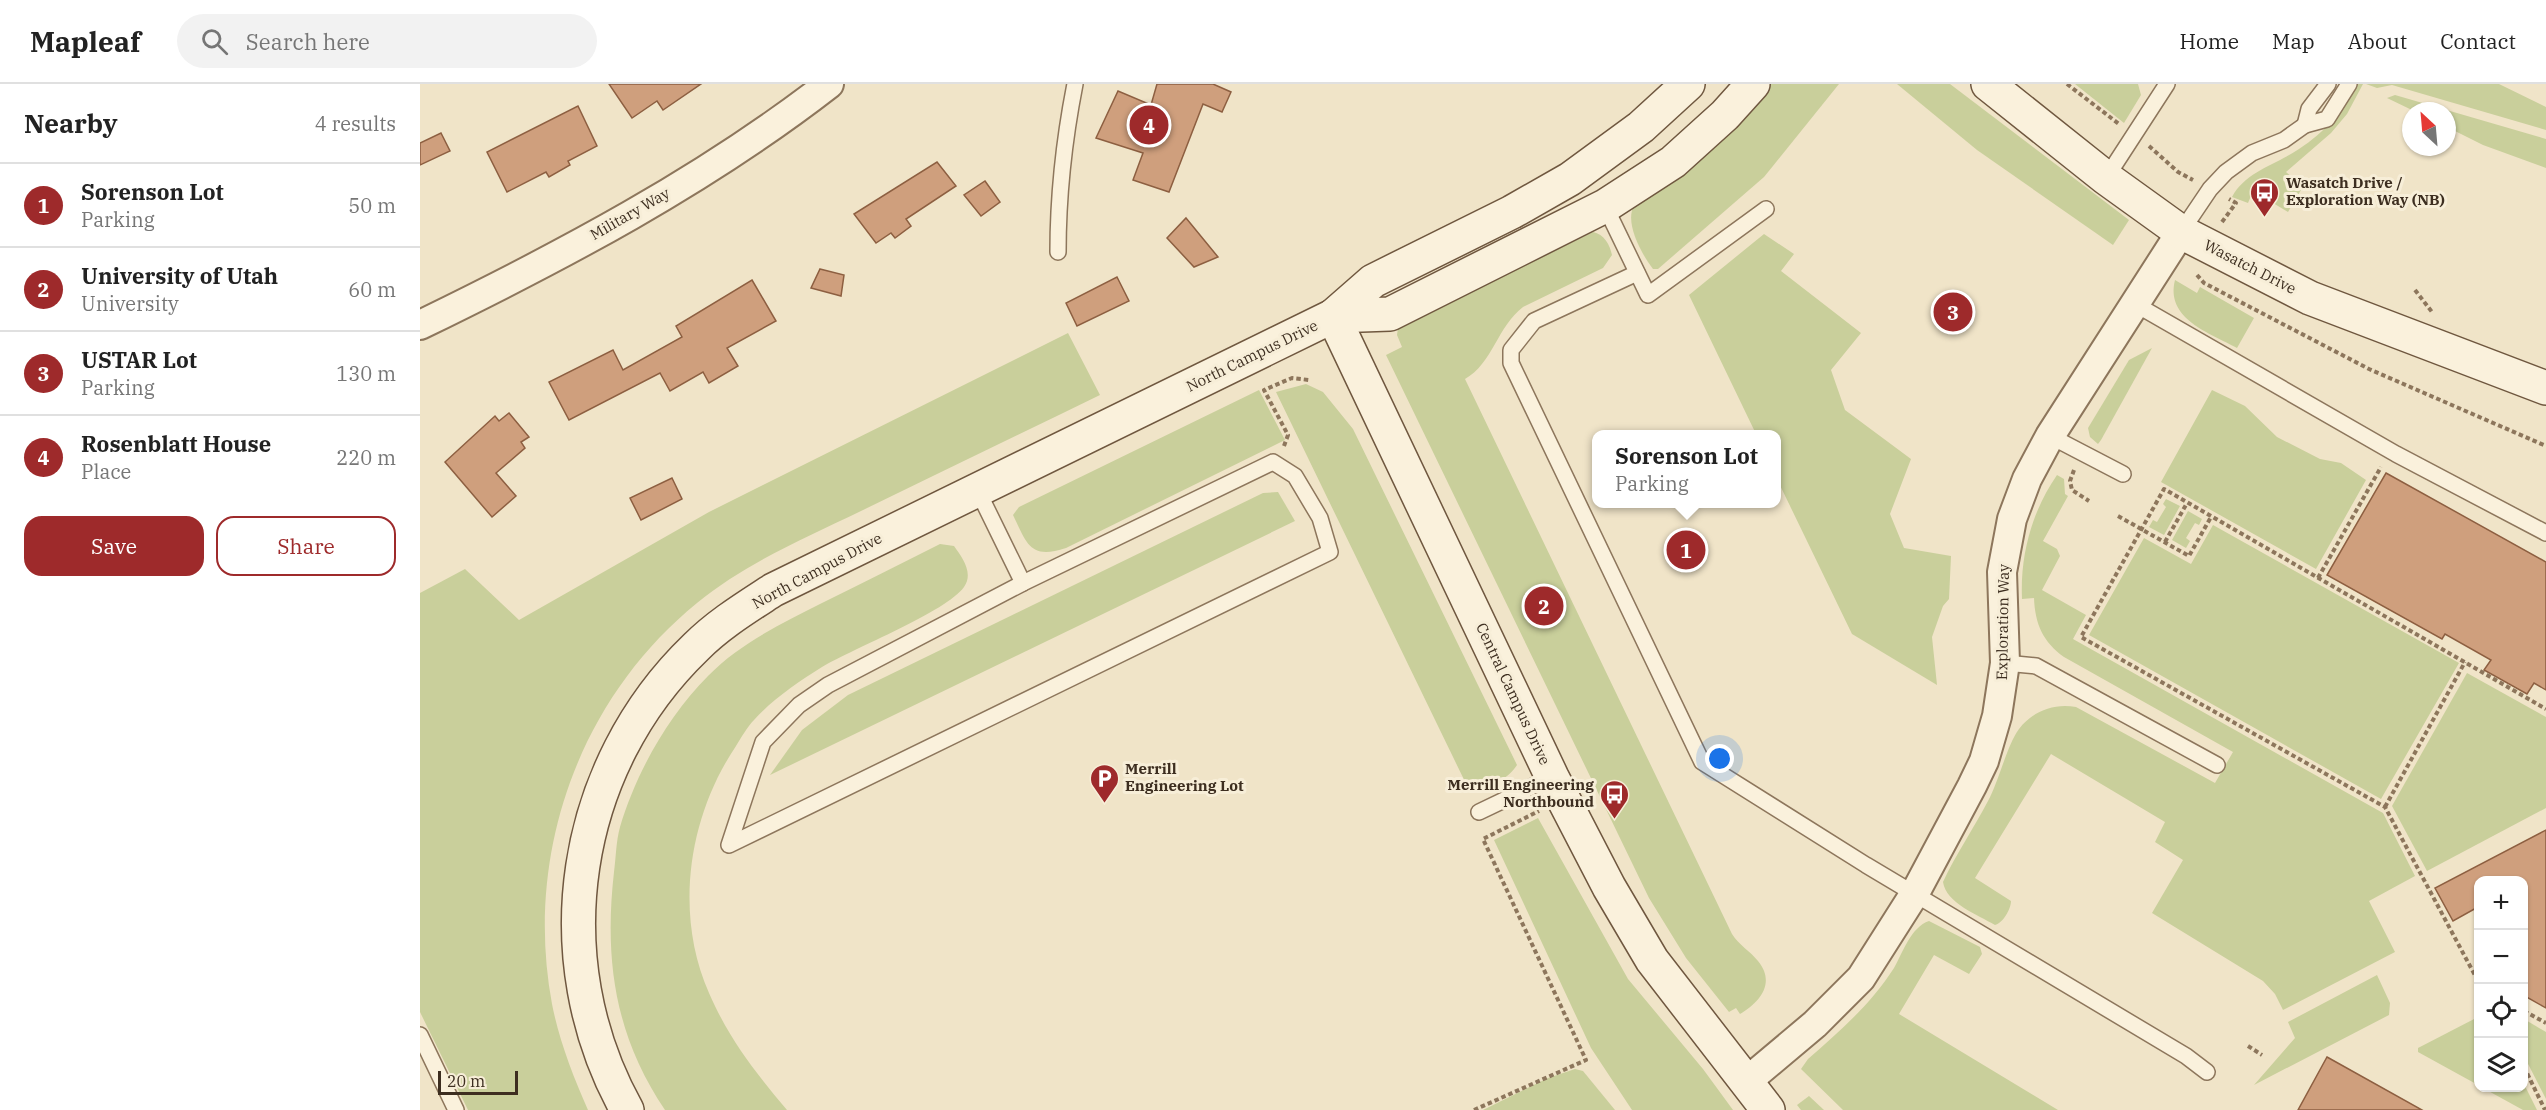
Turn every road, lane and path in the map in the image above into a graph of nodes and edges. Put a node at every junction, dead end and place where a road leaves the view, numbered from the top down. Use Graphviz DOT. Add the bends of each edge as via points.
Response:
graph roads {
  1 [pos="829,84"];
  2 [pos="1075,84"];
  3 [pos="1706,84"];
  4 [pos="1753,84"];
  5 [pos="1988,84"];
  6 [pos="2067,84"];
  7 [pos="2167,84"];
  8 [pos="2328,84"];
  9 [pos="2349,84"];
  10 [pos="1680,92"];
  11 [pos="2118,123"];
  12 [pos="2305,125"];
  13 [pos="2153,149"];
  14 [pos="2178,172"];
  15 [pos="2106,178"];
  16 [pos="2230,199"];
  17 [pos="1605,206"];
  18 [pos="1766,208"];
  19 [pos="2231,210"];
  20 [pos="2181,232"];
  21 [pos="1058,252"];
  22 [pos="2192,269"];
  23 [pos="1637,273"];
  24 [pos="2135,304"];
  25 [pos="1333,316"];
  26 [pos="420,325"];
  27 [pos="1309,380"];
  28 [pos="2546,388"];
  29 [pos="2050,436"];
  30 [pos="2546,446"];
  31 [pos="1279,466"];
  32 [pos="2075,468"];
  33 [pos="2391,472"];
  34 [pos="2123,474"];
  35 [pos="978,491"];
  36 [pos="2089,501"];
  37 [pos="2187,503"];
  38 [pos="2118,516"];
  39 [pos="2211,516"];
  40 [pos="2141,529"];
  41 [pos="2546,533"];
  42 [pos="2164,542"];
  43 [pos="2318,578"];
  44 [pos="1023,583"];
  45 [pos="2465,662"];
  46 [pos="2004,663"];
  47 [pos="2546,709"];
  48 [pos="2217,765"];
  49 [pos="1552,777"];
  50 [pos="2385,807"];
  51 [pos="1541,811"];
  52 [pos="1479,812"];
  53 [pos="1915,893"];
  54 [pos="2474,974"];
  55 [pos="2528,1014"];
  56 [pos="2546,1023"];
  57 [pos="420,1035"];
  58 [pos="2248,1046"];
  59 [pos="2262,1054"];
  60 [pos="2207,1072"];
  61 [pos="2528,1076"];
  62 [pos="1746,1082"];
  63 [pos="456,1110"];
  64 [pos="627,1110"];
  65 [pos="1474,1110"];
  66 [pos="1768,1110"];
  67 [pos="2546,1110"];
  1 -- 26 [label="street, Military Way" via="636,212 524,274"];
  2 -- 21 [label="lane" via="1058,200"];
  3 -- 10 [label="main road, North Campus Drive"];
  4 -- 17 [label="main road, North Campus Drive" via="1673,162"];
  5 -- 15 [label="main road, Wasatch Drive"];
  6 -- 11 [label="path"];
  7 -- 15 [label="lane"];
  8 -- 12 [label="lane" via="2309,109"];
  9 -- 12 [label="lane" via="2327,119"];
  10 -- 25 [label="main road, North Campus Drive" via="1633,133 1570,179 1373,281"];
  12 -- 20 [label="lane" via="2226,172"];
  13 -- 14 [label="path"];
  15 -- 20 [label="main road, Wasatch Drive"];
  16 -- 19 [label="path" via="2236,203"];
  17 -- 23 [label="lane"];
  17 -- 25 [label="main road, North Campus Drive" via="1390,314"];
  18 -- 23 [label="lane" via="1648,295"];
  20 -- 24 [label="street, Exploration Way"];
  20 -- 28 [label="main road, Wasatch Drive" via="2310,298"];
  22 -- 30 [label="path" via="2204,283 2369,369"];
  23 -- 53 [label="lane" via="1534,321 1511,350 1511,363 1702,762"];
  24 -- 29 [label="street, Exploration Way"];
  24 -- 41 [label="lane" via="2396,453"];
  25 -- 35 [label="main road, North Campus Drive"];
  25 -- 49 [label="main road, Central Campus Drive"];
  27 -- 31 [label="path" via="1292,378 1264,390 1288,435"];
  29 -- 34 [label="lane"];
  29 -- 46 [label="street, Exploration Way" via="2027,478 2006,545 2001,603"];
  31 -- 44 [label="lane" via="1272,462"];
  31 -- 44 [label="lane" via="1295,476 1320,518 1330,552 729,844 763,742 799,705 828,685"];
  32 -- 36 [label="path" via="2070,481 2072,490"];
  33 -- 43 [label="path" via="2381,467"];
  35 -- 44 [label="lane"];
  35 -- 64 [label="main road, North Campus Drive" via="773,590 697,646 639,714 599,795 586,840 577,929 579,967 593,1033"];
  37 -- 39 [label="path"];
  37 -- 40 [label="path" via="2164,489"];
  37 -- 42 [label="path"];
  38 -- 40 [label="path"];
  39 -- 42 [label="path" via="2189,556"];
  39 -- 43 [label="path"];
  40 -- 42 [label="path"];
  40 -- 50 [label="path" via="2081,637"];
  43 -- 45 [label="path"];
  45 -- 47 [label="path"];
  45 -- 50 [label="path"];
  46 -- 48 [label="lane" via="2036,666"];
  46 -- 53 [label="street, Exploration Way" via="1997,716 1984,761"];
  49 -- 52 [label="lane"];
  49 -- 62 [label="main road, Central Campus Drive" via="1652,960"];
  50 -- 54 [label="path"];
  51 -- 65 [label="path" via="1484,840 1586,1060"];
  53 -- 60 [label="lane"];
  53 -- 62 [label="street, Exploration Way" via="1861,978 1815,1024"];
  55 -- 56 [label="path"];
  57 -- 63 [label="lane"];
  58 -- 59 [label="path"];
  61 -- 67 [label="path"];
  62 -- 66 [label="main road, Central Campus Drive"];
}
